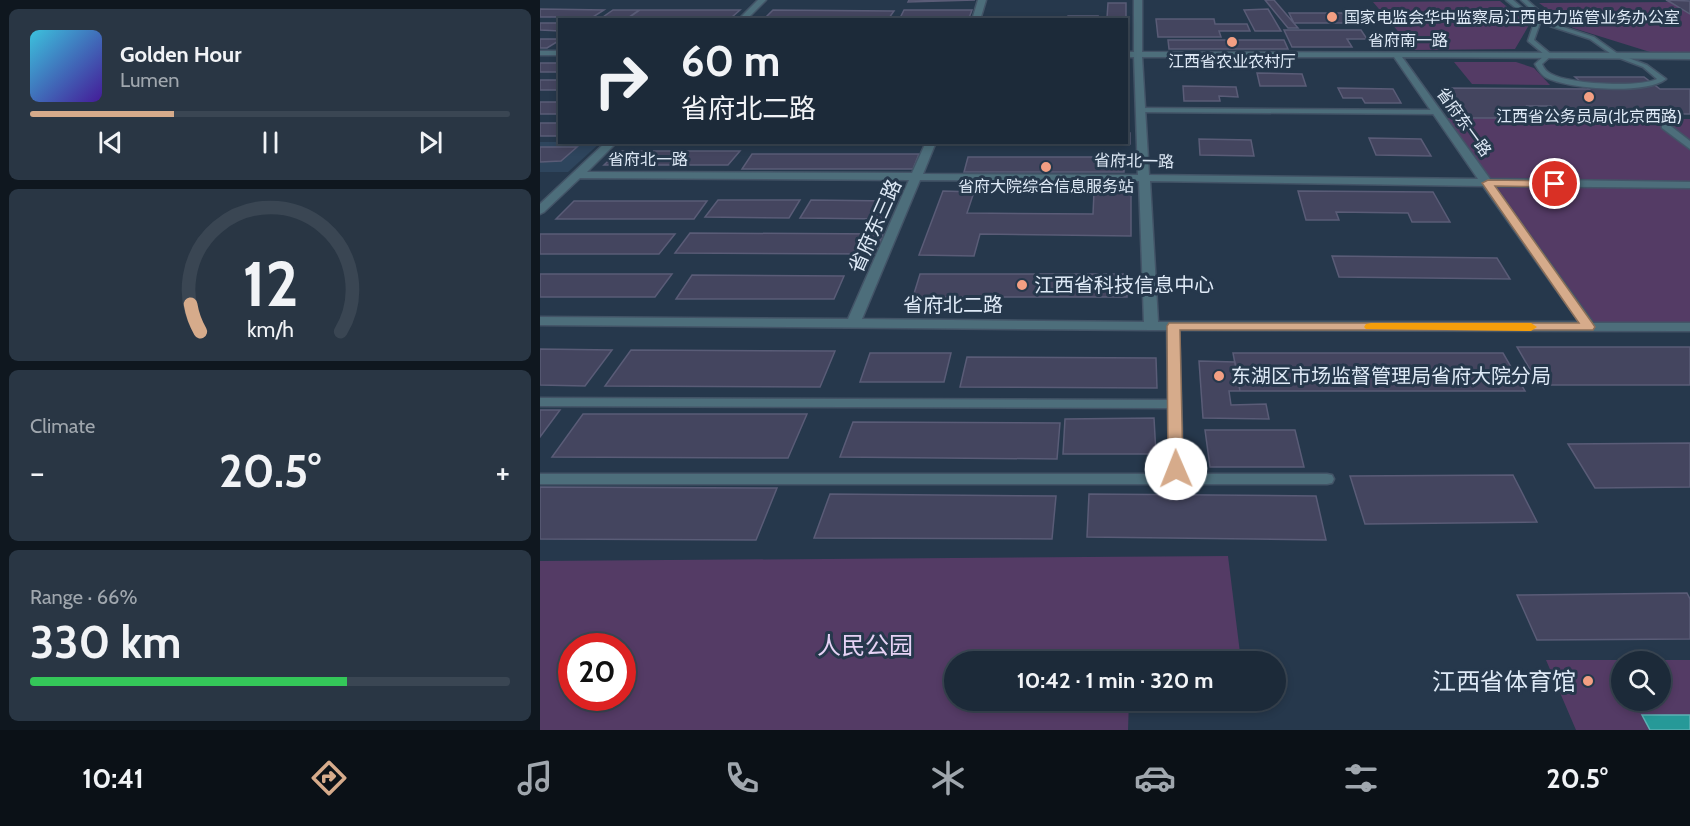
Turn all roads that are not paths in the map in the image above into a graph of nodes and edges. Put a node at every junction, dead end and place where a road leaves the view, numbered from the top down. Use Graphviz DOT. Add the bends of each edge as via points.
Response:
graph roads {
  1 [pos="762,0"];
  2 [pos="982,0"];
  3 [pos="1138,0"];
  4 [pos="1509,0"];
  5 [pos="1524,0"];
  6 [pos="743,18"];
  7 [pos="977,18"];
  8 [pos="540,53"];
  9 [pos="558,53"];
  10 [pos="1132,54"];
  11 [pos="1396,55"];
  12 [pos="1550,55"];
  13 [pos="1616,56"];
  14 [pos="1690,56"];
  15 [pos="1141,110"];
  16 [pos="1436,112"];
  17 [pos="1665,126"];
  18 [pos="610,144"];
  19 [pos="930,144"];
  20 [pos="1690,146"];
  21 [pos="577,175"];
  22 [pos="918,177"];
  23 [pos="1145,178"];
  24 [pos="1488,183"];
  25 [pos="1690,184"];
  26 [pos="540,210"];
  27 [pos="540,321"];
  28 [pos="853,324"];
  29 [pos="1151,326"];
  30 [pos="1173,326"];
  31 [pos="1589,327"];
  32 [pos="1690,327"];
  33 [pos="540,402"];
  34 [pos="1175,404"];
  35 [pos="1176,469"];
  36 [pos="540,479"];
  37 [pos="1327,479"];
  1 -- 6 [label="street"];
  2 -- 7 [label="street"];
  3 -- 10 [label="street"];
  4 -- 12 [label="lane" via="1537,23 1532,41"];
  5 -- 13 [label="lane" via="1552,25 1592,38"];
  8 -- 9 [label="street"];
  10 -- 11 [label="street, 省府南一路"];
  10 -- 15 [label="street"];
  11 -- 12 [label="street, 省府南一路"];
  11 -- 16 [label="street, 省府东一路"];
  12 -- 13 [label="street, 省府南一路"];
  12 -- 13 [label="lane" via="1538,64 1541,70 1565,82 1644,85 1662,79 1645,66"];
  13 -- 14 [label="street, 省府南一路"];
  15 -- 16 [label="lane"];
  15 -- 23 [label="street"];
  16 -- 24 [label="street, 省府东一路"];
  17 -- 20 [label="street"];
  18 -- 21 [label="street"];
  19 -- 22 [label="street, 省府东三路"];
  21 -- 22 [label="street, 省府北一路"];
  21 -- 26 [label="street"];
  22 -- 23 [label="street, 省府北一路"];
  22 -- 28 [label="street, 省府东三路"];
  23 -- 24 [label="street, 省府北一路"];
  23 -- 29 [label="street"];
  24 -- 25 [label="street, 省府北一路"];
  24 -- 31 [label="street, 省府东一路"];
  27 -- 28 [label="street, 省府北二路"];
  28 -- 29 [label="street, 省府北二路"];
  29 -- 30 [label="street, 省府北二路"];
  30 -- 31 [label="street, 省府北二路"];
  30 -- 34 [label="lane"];
  31 -- 32 [label="street, 省府北二路"];
  33 -- 34 [label="lane"];
  34 -- 35 [label="lane"];
  36 -- 37 [label="lane"];
}
